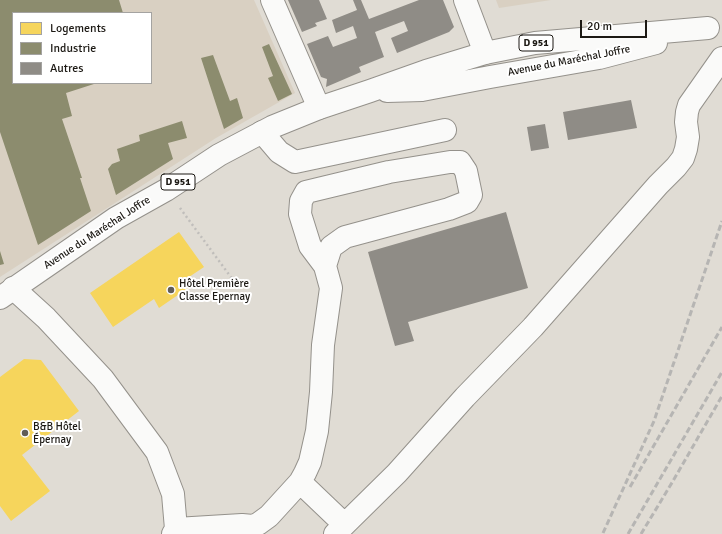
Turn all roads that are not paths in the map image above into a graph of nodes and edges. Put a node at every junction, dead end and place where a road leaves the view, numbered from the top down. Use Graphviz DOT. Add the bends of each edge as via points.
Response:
graph roads {
  1 [pos="272,0"];
  2 [pos="465,0"];
  3 [pos="715,27"];
  4 [pos="485,53"];
  5 [pos="722,58"];
  6 [pos="370,92"];
  7 [pos="319,108"];
  8 [pos="445,130"];
  9 [pos="262,132"];
  10 [pos="325,266"];
  11 [pos="6,293"];
  12 [pos="300,482"];
  13 [pos="340,529"];
  14 [pos="174,532"];
  1 -- 7 [label="main road"];
  2 -- 4 [label="main road"];
  3 -- 4 [label="main road, Avenue du Maréchal Joffre / D 951" via="535,43"];
  3 -- 6 [label="main road, Avenue du Maréchal Joffre / D 951" via="599,58 422,90"];
  4 -- 6 [label="main road, Avenue du Maréchal Joffre / D 951"];
  5 -- 13 [label="main road" via="689,105 686,149 676,167 397,474"];
  6 -- 7 [label="main road, Avenue du Maréchal Joffre / D 951"];
  7 -- 9 [label="main road, Avenue du Maréchal Joffre / D 951"];
  8 -- 9 [label="main road" via="296,162 279,152"];
  9 -- 11 [label="main road, Avenue du Maréchal Joffre / D 951" via="219,155 166,190 116,218"];
  10 -- 10 [label="main road" via="331,247 345,237 467,202 470,195 466,171 460,162 389,172 306,192 301,201 300,214 310,246"];
  10 -- 12 [label="main road" via="331,288 322,345 317,431 310,462"];
  11 -- 14 [label="main road" via="46,318 103,379 157,452 173,494"];
  12 -- 13 [label="main road"];
  12 -- 14 [label="main road" via="269,516 253,526"];
}
